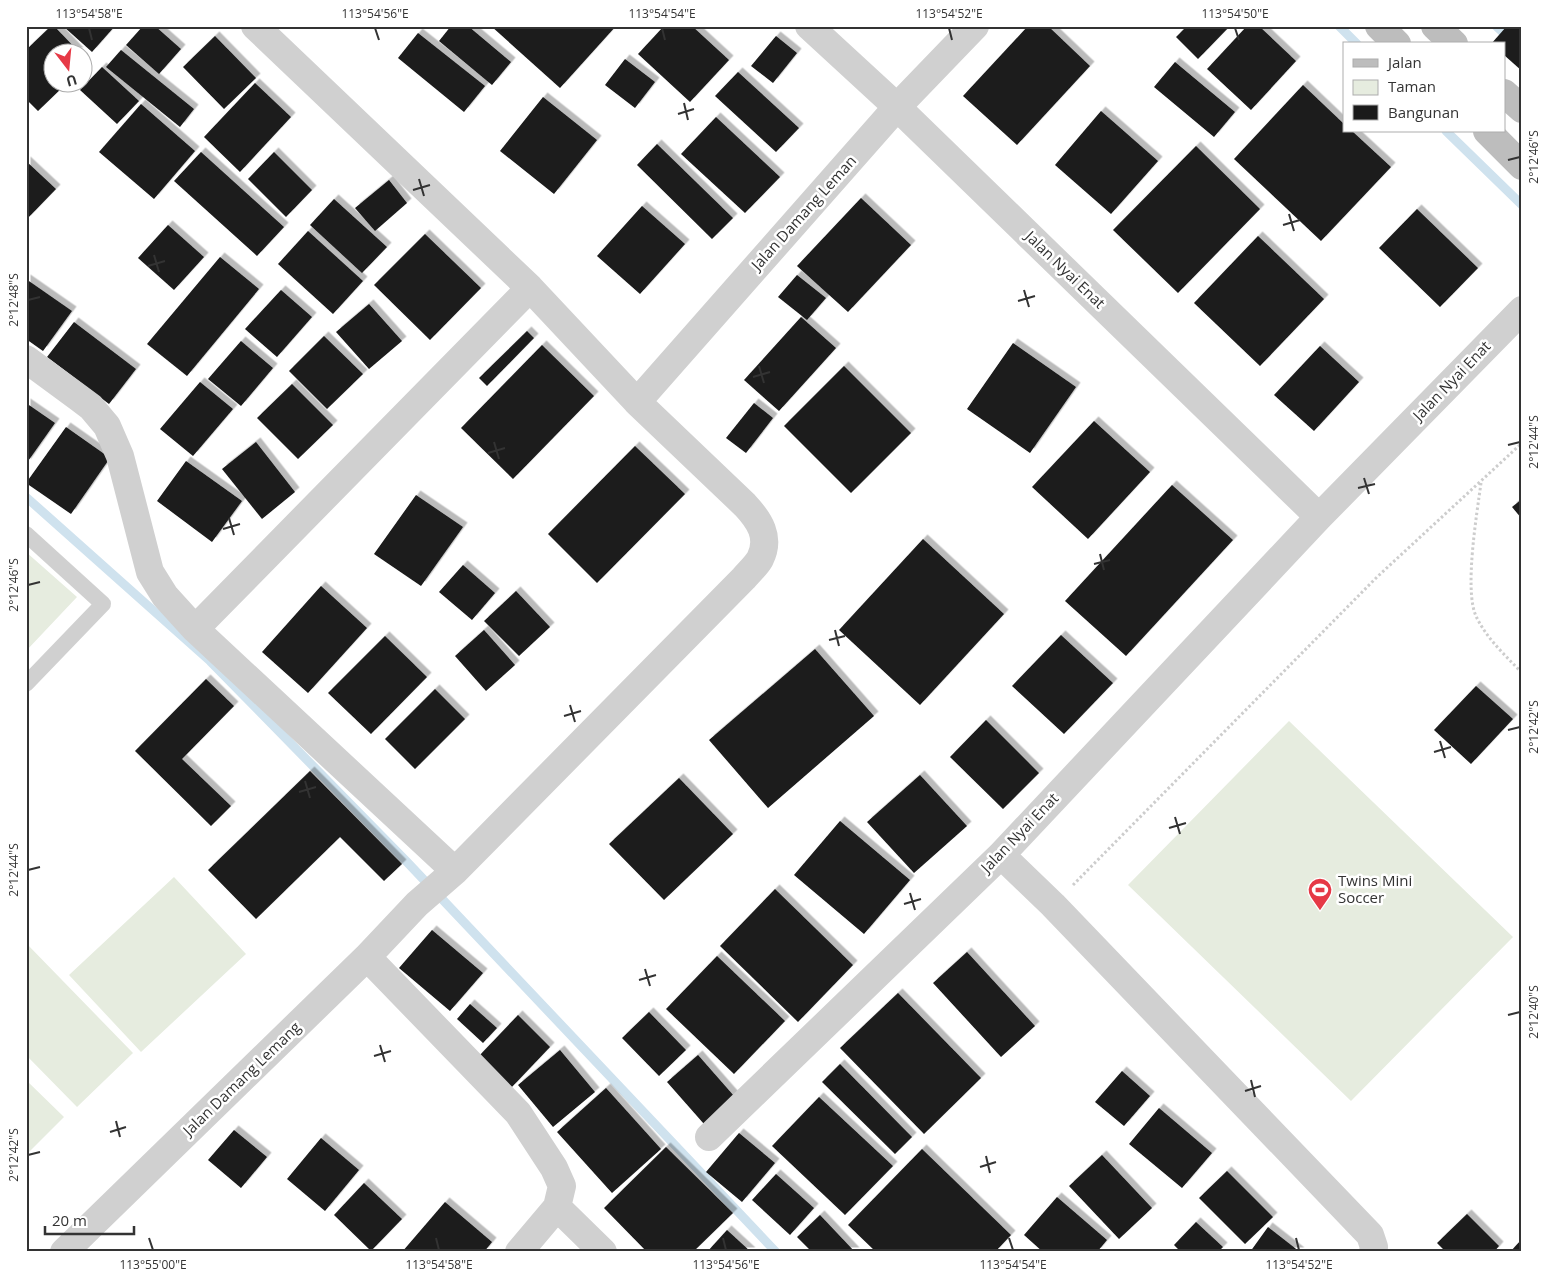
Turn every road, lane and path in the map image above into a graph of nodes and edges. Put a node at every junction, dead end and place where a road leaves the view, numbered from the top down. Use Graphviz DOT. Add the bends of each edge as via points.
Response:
graph roads {
  1 [pos="255,26"];
  2 [pos="809,26"];
  3 [pos="975,26"];
  4 [pos="1379,26"];
  5 [pos="1435,26"];
  6 [pos="1395,42"];
  7 [pos="1452,42"];
  8 [pos="1506,94"];
  9 [pos="898,107"];
  10 [pos="1522,109"];
  11 [pos="1488,132"];
  12 [pos="1522,166"];
  13 [pos="530,288"];
  14 [pos="1520,316"];
  15 [pos="26,359"];
  16 [pos="637,402"];
  17 [pos="1522,443"];
  18 [pos="1481,482"];
  19 [pos="1319,517"];
  20 [pos="26,534"];
  21 [pos="195,629"];
  22 [pos="1522,673"];
  23 [pos="26,684"];
  24 [pos="1000,855"];
  25 [pos="449,876"];
  26 [pos="1053,905"];
  27 [pos="367,957"];
  28 [pos="709,1137"];
  29 [pos="557,1206"];
  30 [pos="64,1252"];
  31 [pos="519,1252"];
  32 [pos="603,1252"];
  33 [pos="1373,1252"];
  1 -- 13 [label="street, Jalan Damang Lemang"];
  2 -- 9 [label="street, Jalan Nyai Enat"];
  3 -- 9 [label="street, Jalan Damang Leman"];
  4 -- 6 [label="main road"];
  5 -- 7 [label="main road"];
  8 -- 10 [label="main road"];
  9 -- 16 [label="street, Jalan Damang Leman"];
  9 -- 19 [label="street, Jalan Nyai Enat"];
  11 -- 12 [label="main road"];
  13 -- 16 [label="street, Jalan Damang Lemang"];
  13 -- 21 [label="street"];
  14 -- 19 [label="street, Jalan Nyai Enat"];
  15 -- 21 [label="street" via="91,407 108,426 120,456 150,572 165,596"];
  16 -- 25 [label="street, Jalan Damang Lemang" via="757,517 763,531 764,547 759,560"];
  17 -- 18 [label="path"];
  18 -- 22 [label="path" via="1471,568 1475,616 1489,637"];
  18 -- 26 [label="path" via="1377,576"];
  19 -- 24 [label="street, Jalan Nyai Enat"];
  20 -- 23 [label="lane" via="103,604"];
  21 -- 25 [label="street"];
  24 -- 26 [label="street"];
  24 -- 28 [label="street, Jalan Nyai Enat"];
  25 -- 27 [label="street, Jalan Damang Lemang" via="417,904"];
  26 -- 33 [label="street" via="1370,1235"];
  27 -- 29 [label="street" via="518,1113 562,1186"];
  27 -- 30 [label="street, Jalan Damang Lemang"];
  29 -- 31 [label="street"];
  29 -- 32 [label="street"];
}
